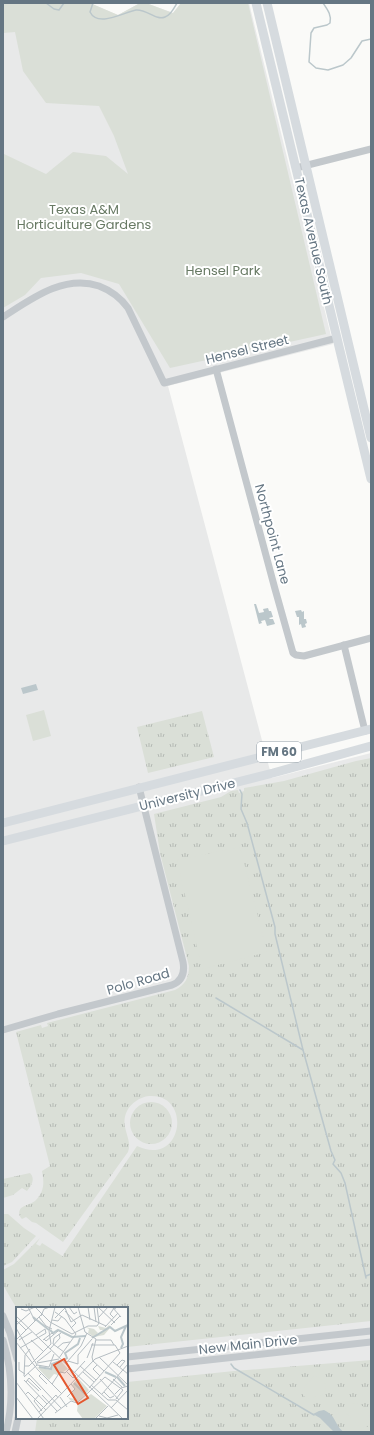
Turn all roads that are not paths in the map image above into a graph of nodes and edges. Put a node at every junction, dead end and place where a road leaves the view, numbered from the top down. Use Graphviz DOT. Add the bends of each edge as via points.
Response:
graph roads {
  1 [pos="256,3"];
  2 [pos="267,3"];
  3 [pos="371,149"];
  4 [pos="306,166"];
  5 [pos="296,168"];
  6 [pos="3,317"];
  7 [pos="337,338"];
  8 [pos="216,369"];
  9 [pos="361,397"];
  10 [pos="371,438"];
  11 [pos="371,479"];
  12 [pos="371,638"];
  13 [pos="344,645"];
  14 [pos="368,730"];
  15 [pos="371,746"];
  16 [pos="139,787"];
  17 [pos="144,805"];
  18 [pos="3,823"];
  19 [pos="3,841"];
  20 [pos="3,1030"];
  21 [pos="3,1316"];
  22 [pos="371,1331"];
  23 [pos="309,1337"];
  24 [pos="3,1340"];
  25 [pos="371,1342"];
  26 [pos="311,1349"];
  27 [pos="16,1353"];
  28 [pos="165,1353"];
  29 [pos="128,1357"];
  30 [pos="166,1364"];
  31 [pos="128,1369"];
  32 [pos="15,1373"];
  33 [pos="18,1419"];
  34 [pos="6,1432"];
  35 [pos="15,1432"];
  1 -- 5 [label="main road, Texas Avenue South"];
  2 -- 4 [label="main road, Texas Avenue South"];
  3 -- 4 [label="street"];
  4 -- 5 [label="street"];
  4 -- 9 [label="main road, Texas Avenue South"];
  5 -- 7 [label="main road, Texas Avenue South"];
  6 -- 8 [label="street, Hensel Street" via="44,292 62,285 88,283 113,292 122,299 164,383"];
  7 -- 8 [label="street, Hensel Street"];
  7 -- 9 [label="main road" via="343,344 355,392"];
  7 -- 11 [label="main road, Texas Avenue South"];
  8 -- 13 [label="street, Northpoint Lane" via="292,649 300,656"];
  9 -- 10 [label="main road, Texas Avenue South"];
  12 -- 13 [label="street"];
  13 -- 14 [label="street"];
  14 -- 16 [label="main road, University Drive / FM 60"];
  15 -- 17 [label="main road, University Drive / FM 60"];
  16 -- 17 [label="street, Polo Road"];
  16 -- 18 [label="main road, University Drive / FM 60"];
  17 -- 19 [label="main road, University Drive / FM 60"];
  17 -- 20 [label="street, Polo Road" via="182,962 181,978 172,985"];
  21 -- 27 [label="street"];
  22 -- 23 [label="street, New Main Drive"];
  23 -- 26 [label="street"];
  23 -- 28 [label="street, New Main Drive"];
  24 -- 32 [label="street"];
  25 -- 26 [label="street, New Main Drive"];
  26 -- 30 [label="street, New Main Drive"];
  28 -- 29 [label="street, New Main Drive"];
  28 -- 30 [label="street"];
  30 -- 31 [label="street, New Main Drive"];
  32 -- 34 [label="street"];
  33 -- 35 [label="street"];
}
